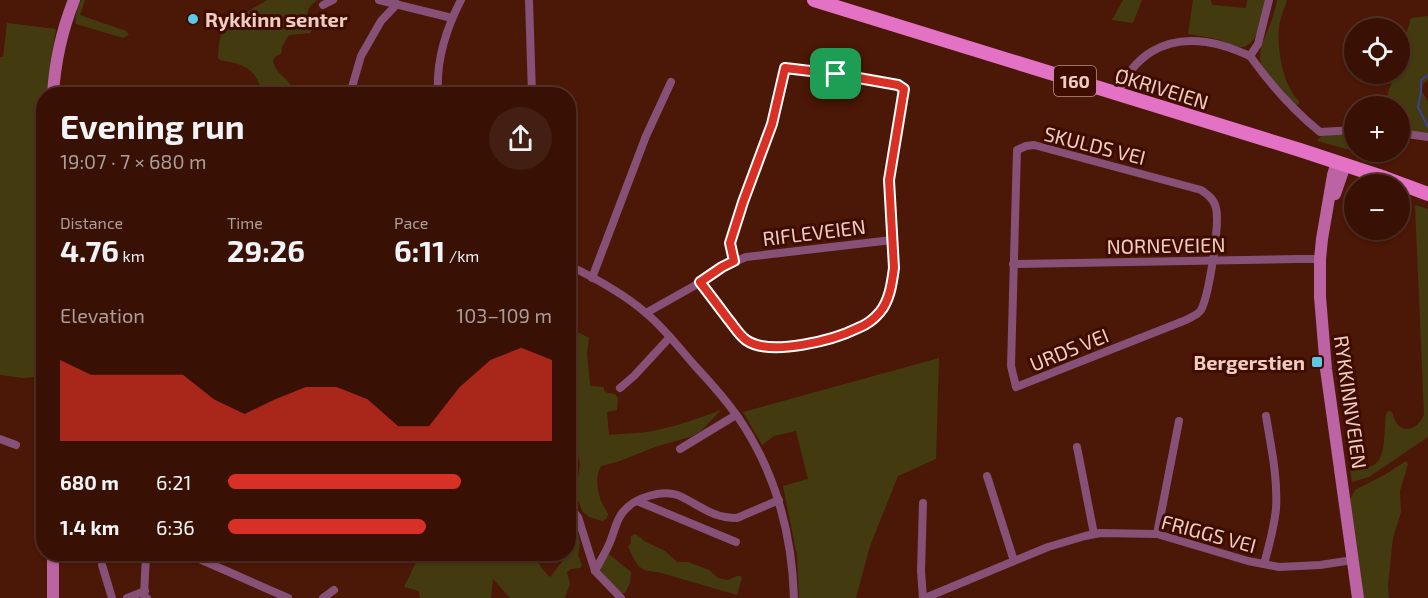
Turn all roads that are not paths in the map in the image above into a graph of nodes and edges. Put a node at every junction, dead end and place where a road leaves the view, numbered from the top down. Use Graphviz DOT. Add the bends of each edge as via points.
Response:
graph roads {
  1 [pos="74,0"];
  2 [pos="333,0"];
  3 [pos="380,0"];
  4 [pos="461,0"];
  5 [pos="529,0"];
  6 [pos="814,0"];
  7 [pos="1269,0"];
  8 [pos="397,4"];
  9 [pos="322,5"];
  10 [pos="452,18"];
  11 [pos="1250,56"];
  12 [pos="671,82"];
  13 [pos="54,87"];
  14 [pos="352,87"];
  15 [pos="438,87"];
  16 [pos="532,87"];
  17 [pos="1118,94"];
  18 [pos="1344,131"];
  19 [pos="1410,135"];
  20 [pos="1428,138"];
  21 [pos="1341,163"];
  22 [pos="1428,194"];
  23 [pos="892,240"];
  24 [pos="1320,260"];
  25 [pos="734,261"];
  26 [pos="1213,261"];
  27 [pos="1013,264"];
  28 [pos="576,269"];
  29 [pos="592,278"];
  30 [pos="700,282"];
  31 [pos="646,313"];
  32 [pos="670,337"];
  33 [pos="620,388"];
  34 [pos="736,415"];
  35 [pos="1266,416"];
  36 [pos="1179,421"];
  37 [pos="0,439"];
  38 [pos="16,445"];
  39 [pos="1077,447"];
  40 [pos="680,449"];
  41 [pos="987,476"];
  42 [pos="779,500"];
  43 [pos="637,501"];
  44 [pos="923,503"];
  45 [pos="576,515"];
  46 [pos="1095,534"];
  47 [pos="1157,534"];
  48 [pos="736,542"];
  49 [pos="1353,560"];
  50 [pos="53,561"];
  51 [pos="146,561"];
  52 [pos="204,561"];
  53 [pos="1014,561"];
  54 [pos="1264,564"];
  55 [pos="102,565"];
  56 [pos="595,571"];
  57 [pos="334,590"];
  58 [pos="145,595"];
  59 [pos="53,598"];
  60 [pos="112,598"];
  61 [pos="128,598"];
  62 [pos="288,598"];
  63 [pos="323,598"];
  64 [pos="621,598"];
  65 [pos="794,598"];
  66 [pos="924,598"];
  67 [pos="1358,598"];
  1 -- 13 [label="street" via="59,47"];
  2 -- 9 [label="street"];
  3 -- 8 [label="street"];
  4 -- 10 [label="street"];
  5 -- 16 [label="street"];
  6 -- 17 [label="main road, ØKRIVEIEN / 160"];
  7 -- 11 [label="street" via="1258,44"];
  8 -- 10 [label="street"];
  8 -- 14 [label="street" via="381,21 361,56"];
  10 -- 15 [label="street" via="441,55"];
  11 -- 17 [label="street" via="1206,42 1167,45 1140,59"];
  11 -- 18 [label="street" via="1287,102 1320,132"];
  12 -- 29 [label="street" via="646,136"];
  17 -- 21 [label="main road, ØKRIVEIEN / 160"];
  19 -- 20 [label="street"];
  21 -- 22 [label="main road, ØKRIVEIEN / 160"];
  21 -- 24 [label="street, RYKKINNVEIEN" via="1333,175"];
  23 -- 25 [label="street, RIFLEVEIEN"];
  23 -- 25 [label="street" via="889,180 904,89 785,68 772,124 730,243"];
  23 -- 30 [label="street" via="894,268 881,311 860,328 831,339 774,348 746,340"];
  24 -- 26 [label="street, NORNEVEIEN"];
  24 -- 49 [label="street, RYKKINNVEIEN" via="1322,334"];
  25 -- 30 [label="street, RIFLEVEIEN"];
  26 -- 27 [label="street, NORNEVEIEN"];
  26 -- 27 [label="street, URDS VEI" via="1199,313 1016,387 1011,366"];
  26 -- 27 [label="street, SKULDS VEI" via="1216,207 1201,190 1034,145 1017,150"];
  28 -- 29 [label="street"];
  29 -- 31 [label="street"];
  30 -- 31 [label="street, RIFLEVEIEN"];
  31 -- 32 [label="street"];
  32 -- 33 [label="street"];
  32 -- 34 [label="street"];
  34 -- 40 [label="street"];
  34 -- 42 [label="street" via="763,460"];
  35 -- 54 [label="street" via="1276,499"];
  36 -- 47 [label="street"];
  37 -- 38 [label="street"];
  39 -- 46 [label="street"];
  41 -- 53 [label="street"];
  42 -- 43 [label="street" via="737,518 713,514 667,492"];
  42 -- 65 [label="street" via="791,554"];
  43 -- 48 [label="street"];
  43 -- 56 [label="street" via="623,511"];
  44 -- 66 [label="street"];
  45 -- 56 [label="street"];
  46 -- 47 [label="street, FRIGGS VEI"];
  46 -- 53 [label="street, FRIGGS VEI"];
  47 -- 54 [label="street, FRIGGS VEI"];
  49 -- 54 [label="street, FRIGGS VEI" via="1300,567"];
  49 -- 67 [label="street, RYKKINNVEIEN"];
  50 -- 59 [label="street"];
  51 -- 58 [label="street"];
  52 -- 62 [label="street"];
  53 -- 66 [label="street, FRIGGS VEI"];
  55 -- 60 [label="street"];
  56 -- 64 [label="street"];
  57 -- 63 [label="street"];
  58 -- 61 [label="street"];
}
